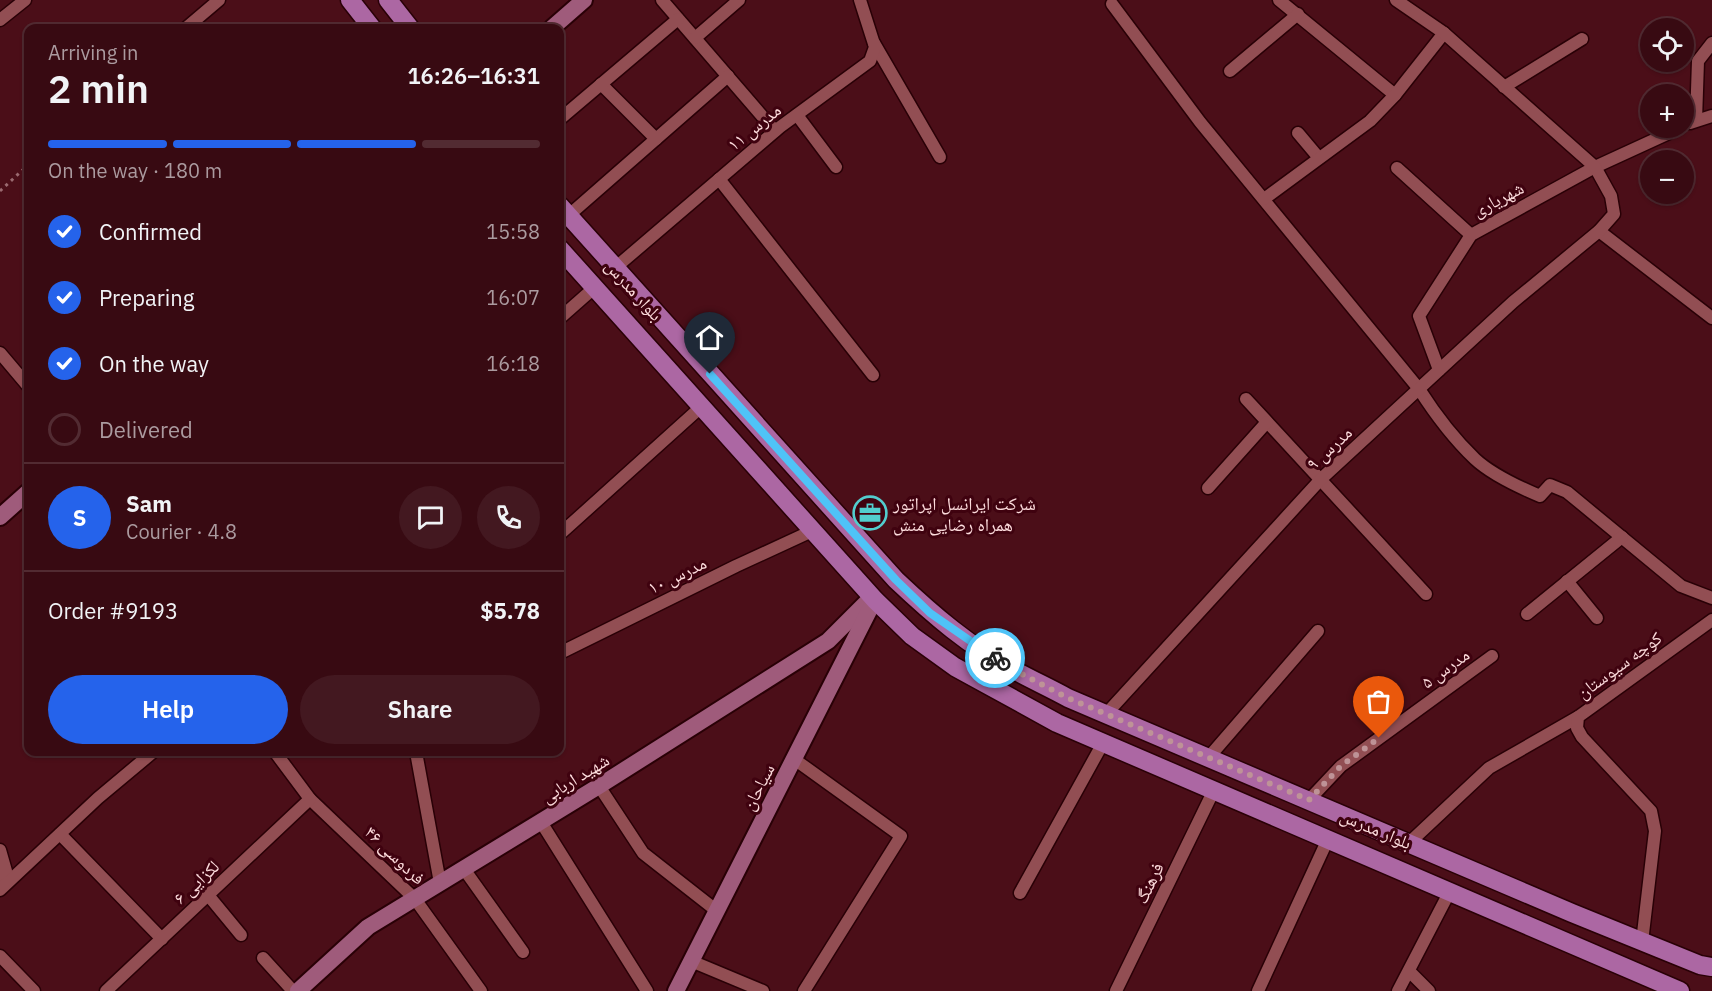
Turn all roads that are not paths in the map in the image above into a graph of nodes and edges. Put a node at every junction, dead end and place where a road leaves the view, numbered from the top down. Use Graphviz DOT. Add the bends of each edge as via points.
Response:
graph roads {
  1 [pos="25,0"];
  2 [pos="219,0"];
  3 [pos="350,0"];
  4 [pos="388,0"];
  5 [pos="584,0"];
  6 [pos="662,0"];
  7 [pos="739,0"];
  8 [pos="860,0"];
  9 [pos="1279,0"];
  10 [pos="1396,0"];
  11 [pos="1112,4"];
  12 [pos="1298,14"];
  13 [pos="678,19"];
  14 [pos="0,20"];
  15 [pos="191,24"];
  16 [pos="363,24"];
  17 [pos="407,24"];
  18 [pos="557,24"];
  19 [pos="1444,33"];
  20 [pos="695,38"];
  21 [pos="1582,39"];
  22 [pos="874,42"];
  23 [pos="1712,43"];
  24 [pos="1230,71"];
  25 [pos="728,76"];
  26 [pos="601,84"];
  27 [pos="1504,87"];
  28 [pos="1395,94"];
  29 [pos="797,115"];
  30 [pos="564,116"];
  31 [pos="1712,116"];
  32 [pos="1696,120"];
  33 [pos="775,131"];
  34 [pos="1298,133"];
  35 [pos="1657,138"];
  36 [pos="656,139"];
  37 [pos="940,157"];
  38 [pos="1319,158"];
  39 [pos="837,167"];
  40 [pos="1595,167"];
  41 [pos="1397,168"];
  42 [pos="719,179"];
  43 [pos="1264,199"];
  44 [pos="564,211"];
  45 [pos="1599,231"];
  46 [pos="1471,235"];
  47 [pos="564,254"];
  48 [pos="615,268"];
  49 [pos="594,288"];
  50 [pos="564,314"];
  51 [pos="1712,318"];
  52 [pos="0,354"];
  53 [pos="1439,370"];
  54 [pos="873,375"];
  55 [pos="24,381"];
  56 [pos="1419,389"];
  57 [pos="1246,399"];
  58 [pos="701,407"];
  59 [pos="1267,422"];
  60 [pos="1321,479"];
  61 [pos="1208,488"];
  62 [pos="24,496"];
  63 [pos="0,518"];
  64 [pos="564,530"];
  65 [pos="812,531"];
  66 [pos="1622,537"];
  67 [pos="1567,581"];
  68 [pos="1426,594"];
  69 [pos="1712,598"];
  70 [pos="873,599"];
  71 [pos="1527,614"];
  72 [pos="1597,618"];
  73 [pos="1712,620"];
  74 [pos="839,629"];
  75 [pos="1318,631"];
  76 [pos="854,641"];
  77 [pos="564,651"];
  78 [pos="1492,657"];
  79 [pos="1107,713"];
  80 [pos="1578,717"];
  81 [pos="1103,743"];
  82 [pos="148,756"];
  83 [pos="278,756"];
  84 [pos="417,756"];
  85 [pos="1209,757"];
  86 [pos="794,759"];
  87 [pos="599,786"];
  88 [pos="1214,790"];
  89 [pos="310,799"];
  90 [pos="1309,800"];
  91 [pos="541,822"];
  92 [pos="60,834"];
  93 [pos="1328,839"];
  94 [pos="1409,843"];
  95 [pos="0,850"];
  96 [pos="464,868"];
  97 [pos="440,884"];
  98 [pos="0,889"];
  99 [pos="1450,891"];
  100 [pos="1020,893"];
  101 [pos="208,895"];
  102 [pos="415,899"];
  103 [pos="1566,910"];
  104 [pos="717,911"];
  105 [pos="241,935"];
  106 [pos="1554,936"];
  107 [pos="162,939"];
  108 [pos="1642,942"];
  109 [pos="523,952"];
  110 [pos="0,956"];
  111 [pos="263,958"];
  112 [pos="691,961"];
  113 [pos="1712,967"];
  114 [pos="1408,971"];
  115 [pos="111,989"];
  116 [pos="34,991"];
  117 [pos="293,991"];
  118 [pos="298,991"];
  119 [pos="481,991"];
  120 [pos="647,991"];
  121 [pos="676,991"];
  122 [pos="763,991"];
  123 [pos="804,991"];
  124 [pos="1116,991"];
  125 [pos="1258,991"];
  126 [pos="1398,991"];
  127 [pos="1429,991"];
  128 [pos="1680,991"];
  1 -- 14 [label="street"];
  2 -- 15 [label="street"];
  3 -- 16 [label="main road"];
  4 -- 17 [label="main road"];
  5 -- 18 [label="street"];
  6 -- 13 [label="street"];
  7 -- 20 [label="street"];
  8 -- 22 [label="street"];
  9 -- 12 [label="street"];
  10 -- 19 [label="street"];
  11 -- 43 [label="street" via="1200,122"];
  12 -- 24 [label="street"];
  12 -- 28 [label="street"];
  13 -- 20 [label="street"];
  13 -- 26 [label="street"];
  19 -- 27 [label="street"];
  19 -- 28 [label="street"];
  20 -- 25 [label="street"];
  21 -- 27 [label="street"];
  22 -- 29 [label="street, مدرس ۱۱" via="870,62"];
  22 -- 37 [label="street"];
  23 -- 32 [label="street" via="1698,61"];
  25 -- 33 [label="street"];
  25 -- 36 [label="street"];
  26 -- 30 [label="street"];
  26 -- 36 [label="street"];
  27 -- 40 [label="street"];
  28 -- 38 [label="street" via="1370,121"];
  29 -- 33 [label="street, مدرس ۱۱"];
  29 -- 39 [label="street"];
  31 -- 32 [label="street, شهریاری"];
  33 -- 42 [label="street, مدرس ۱۱"];
  34 -- 38 [label="street"];
  35 -- 40 [label="street, شهریاری"];
  36 -- 44 [label="street"];
  38 -- 43 [label="street"];
  40 -- 45 [label="street" via="1611,196 1614,214"];
  40 -- 46 [label="street, شهریاری"];
  41 -- 46 [label="street"];
  42 -- 48 [label="street, مدرس ۱۱"];
  42 -- 54 [label="street"];
  43 -- 56 [label="street"];
  44 -- 48 [label="main road, بلوار مدرس"];
  45 -- 51 [label="street"];
  45 -- 53 [label="street, مدرس ۹"];
  46 -- 53 [label="street, شهریاری" via="1419,316"];
  47 -- 49 [label="main road, بلوار مدرس"];
  48 -- 79 [label="main road, بلوار مدرس" via="930,613 1012,669"];
  49 -- 50 [label="street"];
  49 -- 58 [label="main road, بلوار مدرس"];
  52 -- 55 [label="street"];
  53 -- 56 [label="street, مدرس ۹"];
  56 -- 60 [label="street, مدرس ۹"];
  56 -- 66 [label="street" via="1437,417 1476,460 1540,496 1550,484 1567,492"];
  57 -- 59 [label="street"];
  58 -- 64 [label="street"];
  58 -- 65 [label="main road, بلوار مدرس"];
  59 -- 60 [label="street"];
  59 -- 61 [label="street"];
  60 -- 68 [label="street"];
  60 -- 79 [label="street, مدرس ۹"];
  62 -- 63 [label="street"];
  65 -- 70 [label="main road, بلوار مدرس"];
  65 -- 77 [label="street, مدرس ۱۰"];
  66 -- 67 [label="street"];
  66 -- 69 [label="street" via="1681,586"];
  67 -- 71 [label="street"];
  67 -- 72 [label="street"];
  70 -- 74 [label="street, شهید اربابی"];
  70 -- 76 [label="street, سیاحان"];
  70 -- 81 [label="main road, بلوار مدرس" via="912,636 955,667 1057,723"];
  73 -- 80 [label="street, کوچه سیوستان"];
  74 -- 76 [label="street"];
  74 -- 87 [label="street, شهید اربابی" via="828,640"];
  75 -- 85 [label="street"];
  76 -- 86 [label="street, سیاحان"];
  78 -- 90 [label="street, مدرس ۵" via="1341,766"];
  79 -- 85 [label="main road, بلوار مدرس"];
  80 -- 94 [label="street" via="1489,768"];
  80 -- 108 [label="street, کوچه سیوستان" via="1577,728 1582,737 1651,811 1655,831"];
  81 -- 88 [label="main road, بلوار مدرس"];
  81 -- 100 [label="street"];
  82 -- 92 [label="street"];
  83 -- 89 [label="street, فردوسی ۴۶"];
  84 -- 97 [label="street"];
  85 -- 90 [label="main road, بلوار مدرس"];
  86 -- 104 [label="street, سیاحان"];
  86 -- 123 [label="street" via="901,836"];
  87 -- 91 [label="street, شهید اربابی"];
  87 -- 104 [label="street" via="643,853"];
  88 -- 93 [label="main road, بلوار مدرس"];
  88 -- 124 [label="street, فرهنگ"];
  89 -- 101 [label="street, لکزایی ۶"];
  89 -- 102 [label="street, فردوسی ۴۶"];
  90 -- 94 [label="main road, بلوار مدرس"];
  91 -- 96 [label="street, شهید اربابی"];
  91 -- 120 [label="street"];
  92 -- 98 [label="street"];
  92 -- 107 [label="street"];
  93 -- 99 [label="main road, بلوار مدرس"];
  93 -- 125 [label="street"];
  94 -- 103 [label="main road, بلوار مدرس"];
  95 -- 98 [label="street" via="6,870"];
  96 -- 97 [label="street, شهید اربابی"];
  96 -- 109 [label="street"];
  97 -- 102 [label="street, شهید اربابی"];
  99 -- 106 [label="main road, بلوار مدرس"];
  99 -- 114 [label="street"];
  101 -- 105 [label="street"];
  101 -- 107 [label="street, لکزایی ۶"];
  102 -- 118 [label="street, شهید اربابی" via="368,927"];
  102 -- 119 [label="street, فردوسی ۴۶"];
  103 -- 106 [label="main road"];
  103 -- 108 [label="main road, بلوار مدرس"];
  104 -- 112 [label="street, سیاحان"];
  106 -- 128 [label="main road, بلوار مدرس"];
  107 -- 115 [label="street, لکزایی ۶"];
  108 -- 113 [label="main road, بلوار مدرس"];
  110 -- 116 [label="street"];
  111 -- 117 [label="street"];
  112 -- 121 [label="street, سیاحان"];
  112 -- 122 [label="street"];
  114 -- 126 [label="street"];
  114 -- 127 [label="street"];
}
